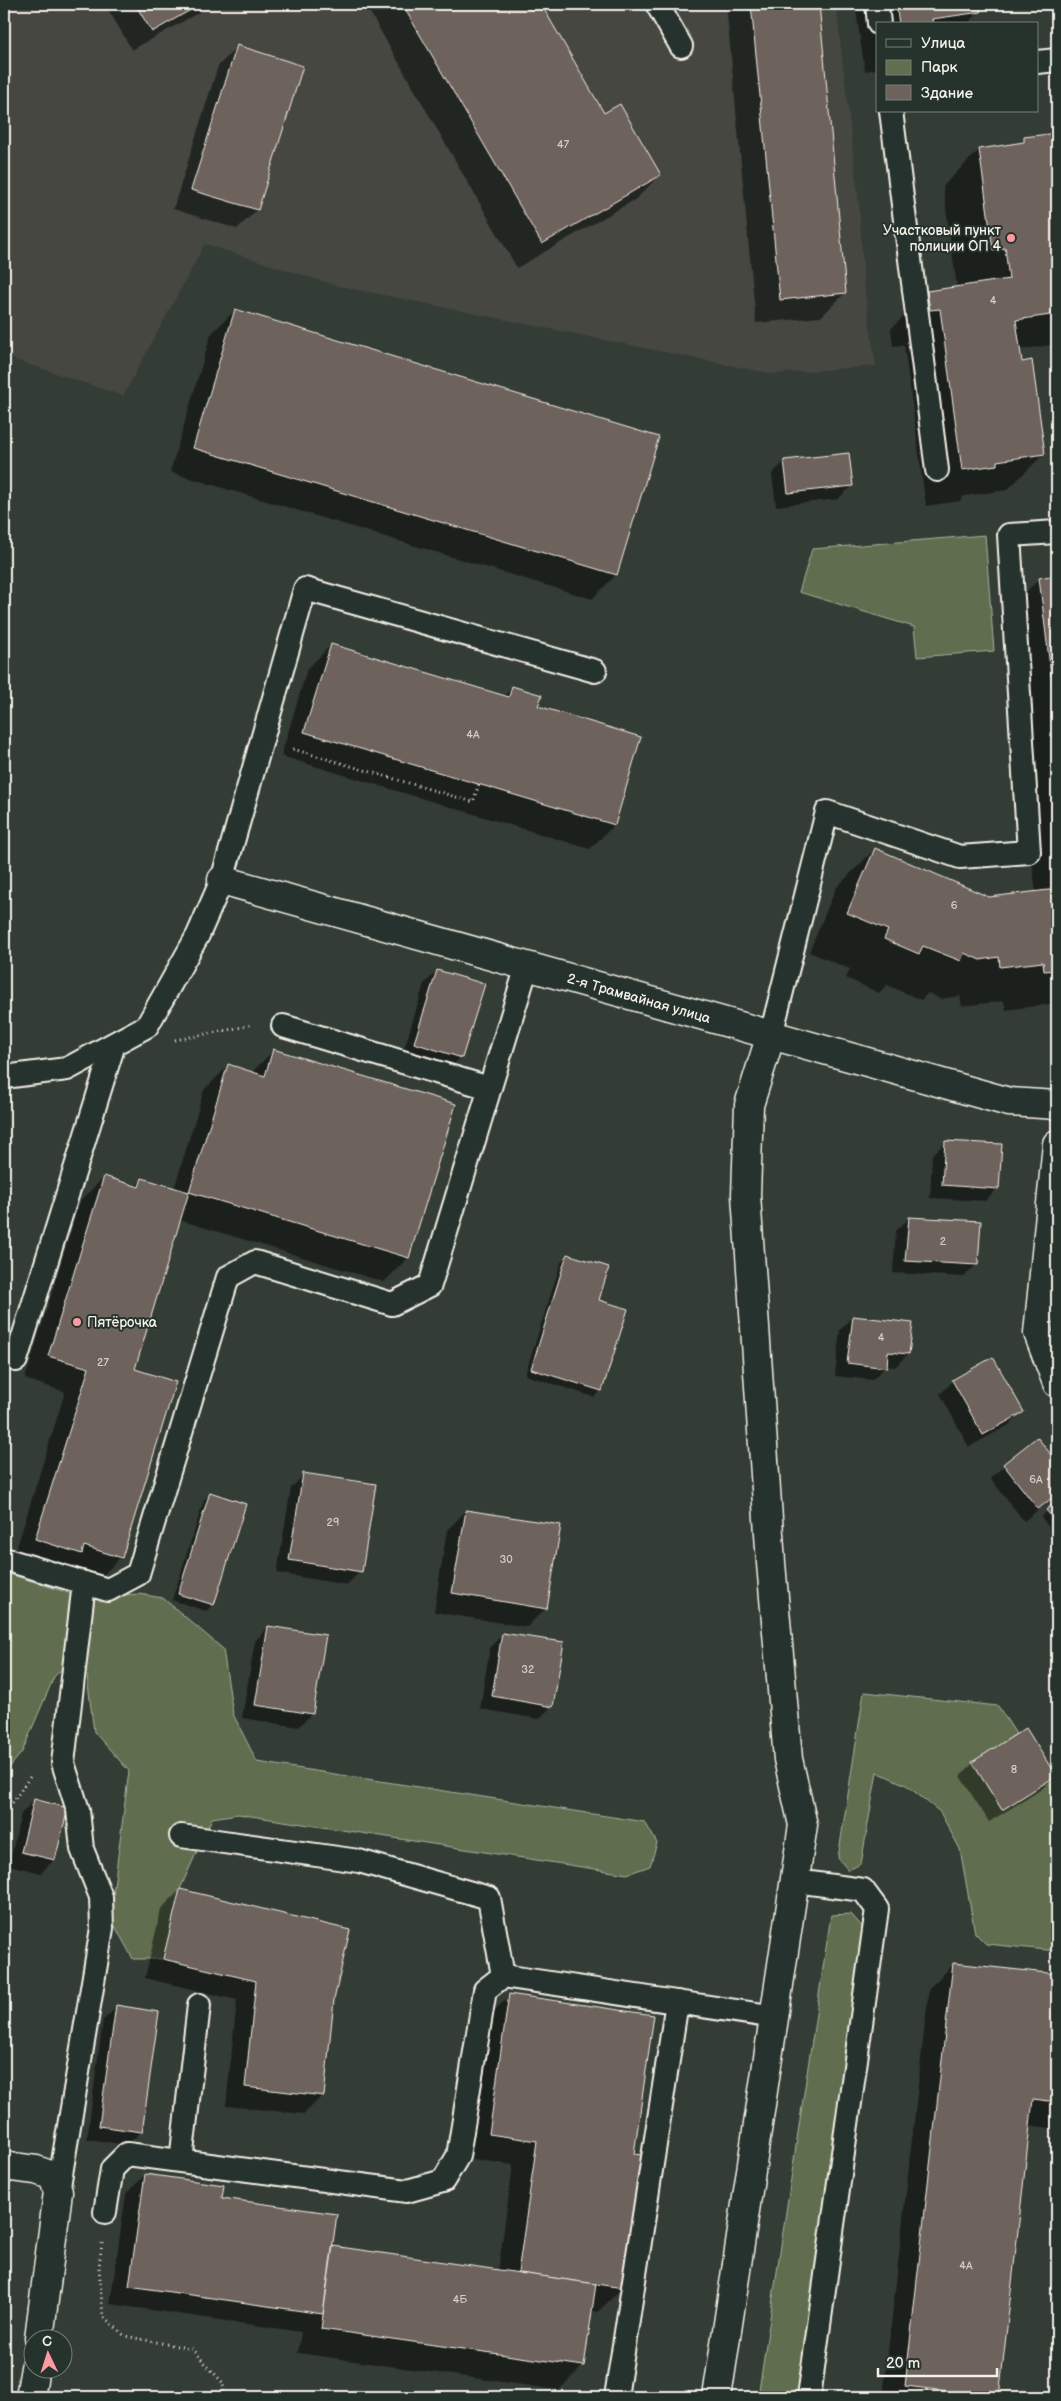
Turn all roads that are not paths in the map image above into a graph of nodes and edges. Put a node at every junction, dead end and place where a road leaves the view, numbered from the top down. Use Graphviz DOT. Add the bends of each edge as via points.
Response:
graph roads {
  1 [pos="656,4"];
  2 [pos="877,4"];
  3 [pos="879,22"];
  4 [pos="681,46"];
  5 [pos="1057,60"];
  6 [pos="1038,62"];
  7 [pos="891,112"];
  8 [pos="937,470"];
  9 [pos="1057,532"];
  10 [pos="594,671"];
  11 [pos="222,880"];
  12 [pos="526,966"];
  13 [pos="283,1026"];
  14 [pos="771,1035"];
  15 [pos="114,1044"];
  16 [pos="4,1077"];
  17 [pos="489,1088"];
  18 [pos="1057,1105"];
  19 [pos="1057,1144"];
  20 [pos="16,1360"];
  21 [pos="1057,1383"];
  22 [pos="4,1559"];
  23 [pos="84,1583"];
  24 [pos="181,1836"];
  25 [pos="795,1881"];
  26 [pos="503,1976"];
  27 [pos="677,2002"];
  28 [pos="199,2005"];
  29 [pos="775,2017"];
  30 [pos="181,2161"];
  31 [pos="4,2166"];
  32 [pos="58,2192"];
  33 [pos="106,2212"];
  34 [pos="40,2328"];
  35 [pos="33,2378"];
  36 [pos="30,2397"];
  37 [pos="616,2397"];
  38 [pos="717,2397"];
  39 [pos="809,2397"];
  1 -- 4 [label="lane"];
  2 -- 3 [label="lane"];
  5 -- 6 [label="lane"];
  7 -- 8 [label="lane"];
  9 -- 14 [label="lane" via="1009,535 1029,852 960,856 826,812"];
  10 -- 11 [label="lane" via="305,589"];
  11 -- 12 [label="street, 2-я Трамвайная улица"];
  11 -- 15 [label="lane" via="198,935 147,1026"];
  12 -- 14 [label="street, 2-я Трамвайная улица"];
  12 -- 17 [label="lane"];
  13 -- 17 [label="lane"];
  14 -- 18 [label="street, 2-я Трамвайная улица" via="1008,1102"];
  14 -- 25 [label="street" via="748,1105 746,1195 788,1759 804,1825"];
  15 -- 16 [label="lane" via="67,1069"];
  15 -- 20 [label="lane"];
  17 -- 23 [label="lane" via="430,1285 392,1304 255,1262 228,1277 138,1574 108,1590"];
  19 -- 21 [label="street" via="1038,1333"];
  22 -- 23 [label="lane"];
  23 -- 32 [label="lane" via="63,1763 78,1810 82,1849 100,1897 102,1928"];
  24 -- 26 [label="lane" via="359,1861 489,1898"];
  25 -- 29 [label="street"];
  25 -- 39 [label="lane" via="863,1890 877,1909"];
  26 -- 27 [label="lane"];
  26 -- 30 [label="lane" via="485,1990 458,2156 443,2181 407,2191"];
  27 -- 29 [label="lane"];
  27 -- 37 [label="lane"];
  28 -- 30 [label="lane"];
  29 -- 38 [label="street"];
  30 -- 33 [label="lane" via="127,2154 112,2169"];
  31 -- 32 [label="street" via="53,2176"];
  32 -- 34 [label="street"];
  35 -- 36 [label="street"];
}
